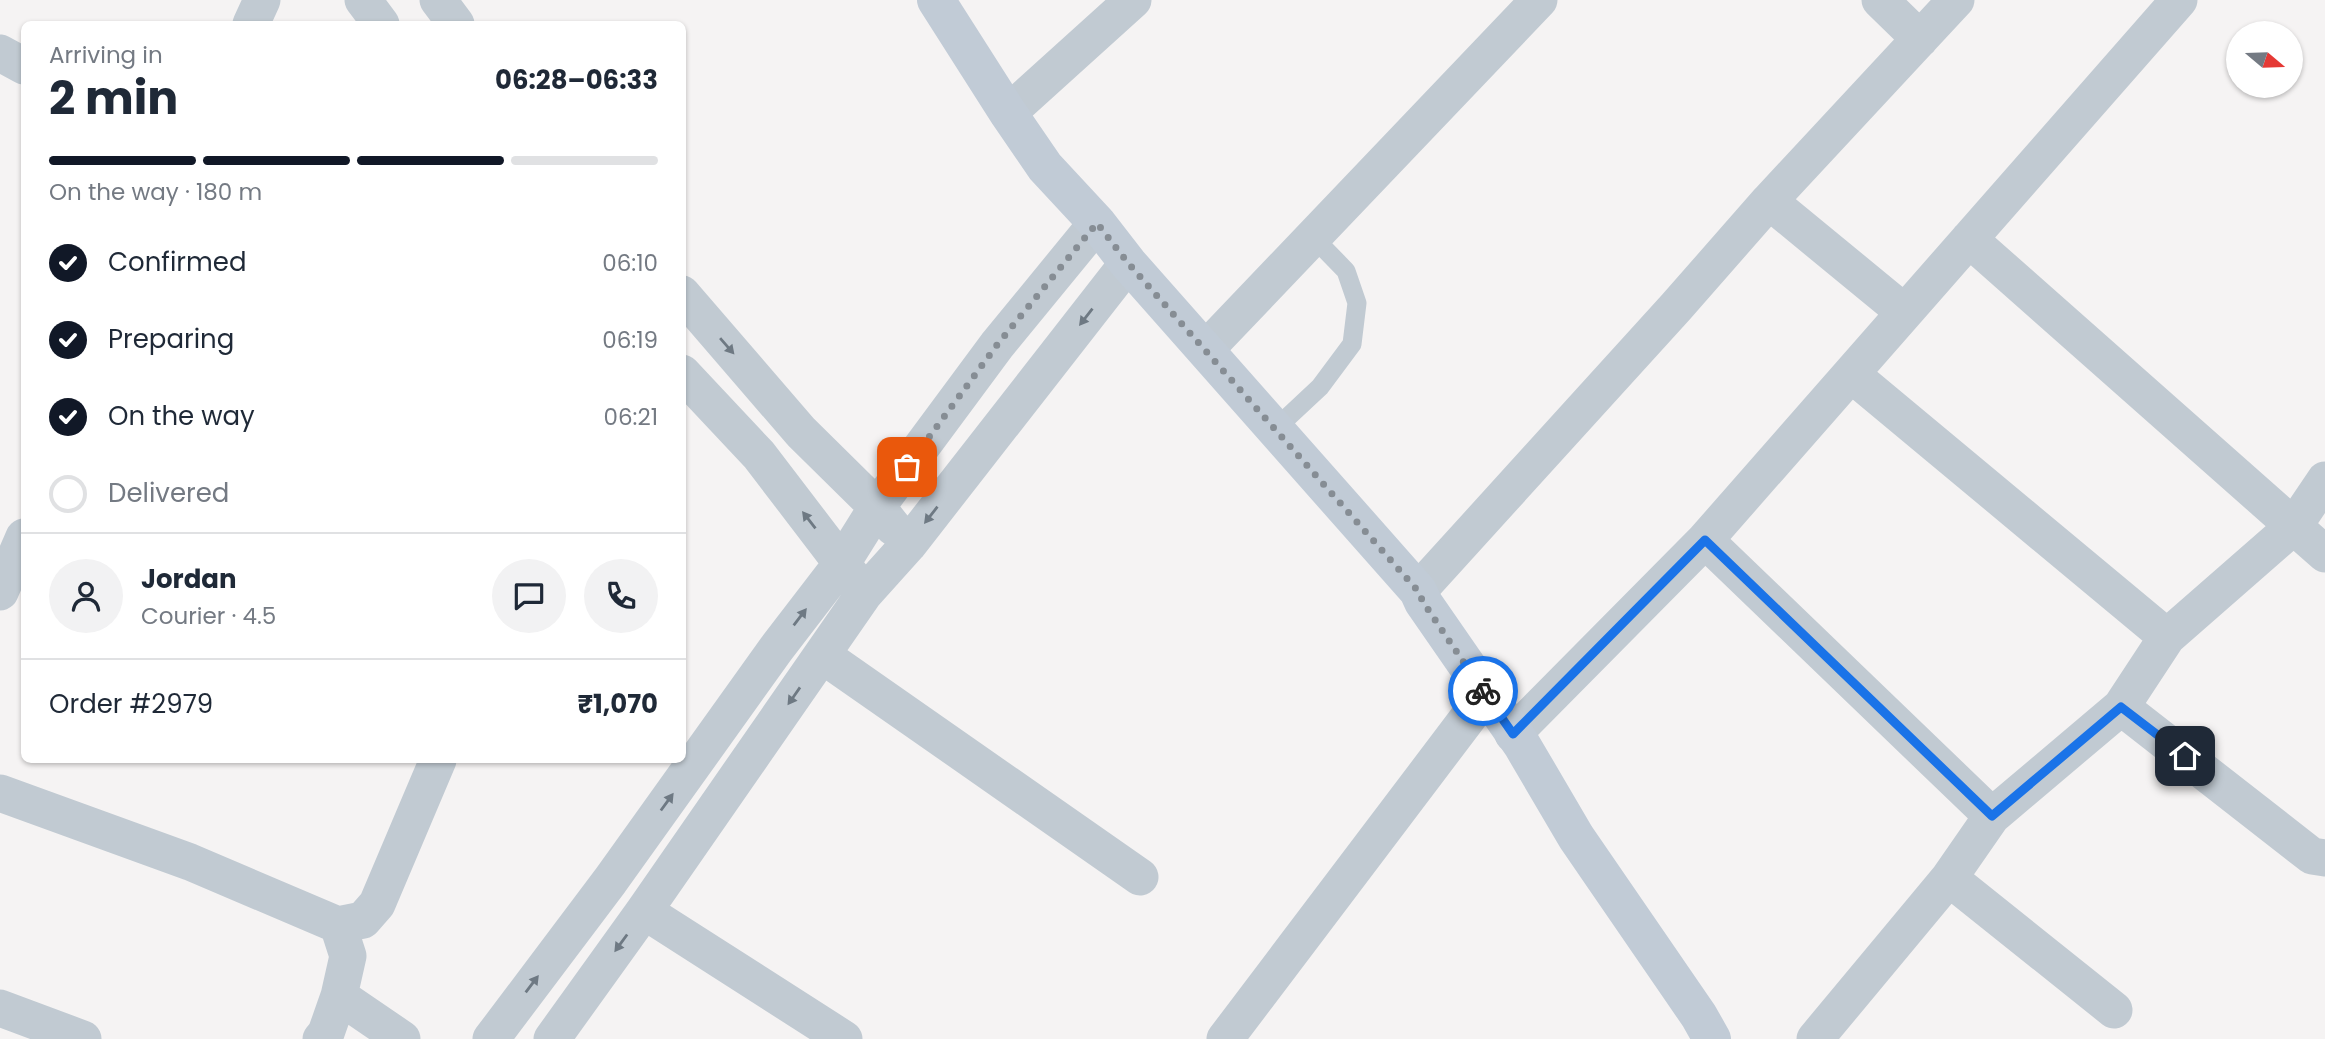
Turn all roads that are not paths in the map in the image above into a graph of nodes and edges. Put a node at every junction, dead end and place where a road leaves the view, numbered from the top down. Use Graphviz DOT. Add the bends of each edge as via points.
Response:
graph roads {
  1 [pos="262,0"];
  2 [pos="363,0"];
  3 [pos="438,0"];
  4 [pos="936,0"];
  5 [pos="1133,0"];
  6 [pos="1539,0"];
  7 [pos="1880,0"];
  8 [pos="1956,0"];
  9 [pos="2179,0"];
  10 [pos="252,21"];
  11 [pos="379,21"];
  12 [pos="454,21"];
  13 [pos="1920,39"];
  14 [pos="0,53"];
  15 [pos="21,64"];
  16 [pos="1008,113"];
  17 [pos="1769,201"];
  18 [pos="1097,223"];
  19 [pos="1313,237"];
  20 [pos="1969,239"];
  21 [pos="1128,263"];
  22 [pos="686,299"];
  23 [pos="1904,312"];
  24 [pos="1206,349"];
  25 [pos="1851,374"];
  26 [pos="686,377"];
  27 [pos="1275,429"];
  28 [pos="2325,481"];
  29 [pos="877,507"];
  30 [pos="2294,526"];
  31 [pos="1705,540"];
  32 [pos="908,545"];
  33 [pos="21,547"];
  34 [pos="2325,554"];
  35 [pos="842,563"];
  36 [pos="11,579"];
  37 [pos="1418,591"];
  38 [pos="864,594"];
  39 [pos="2167,637"];
  40 [pos="822,655"];
  41 [pos="1486,694"];
  42 [pos="2121,707"];
  43 [pos="1513,734"];
  44 [pos="437,763"];
  45 [pos="0,793"];
  46 [pos="1992,816"];
  47 [pos="2325,858"];
  48 [pos="1140,877"];
  49 [pos="1949,878"];
  50 [pos="645,911"];
  51 [pos="338,925"];
  52 [pos="339,996"];
  53 [pos="0,1007"];
  54 [pos="2113,1010"];
  55 [pos="83,1039"];
  56 [pos="321,1039"];
  57 [pos="402,1039"];
  58 [pos="491,1039"];
  59 [pos="552,1039"];
  60 [pos="844,1039"];
  61 [pos="1225,1039"];
  62 [pos="1712,1039"];
  63 [pos="1815,1039"];
  1 -- 10 [label="street"];
  2 -- 11 [label="street"];
  3 -- 12 [label="street"];
  4 -- 16 [label="street"];
  5 -- 16 [label="street"];
  6 -- 19 [label="street"];
  7 -- 13 [label="street"];
  8 -- 13 [label="street"];
  9 -- 20 [label="street"];
  13 -- 17 [label="street"];
  14 -- 15 [label="street"];
  16 -- 18 [label="street" via="1045,167"];
  17 -- 23 [label="street"];
  17 -- 37 [label="street"];
  18 -- 21 [label="street"];
  18 -- 29 [label="street" via="997,345"];
  19 -- 24 [label="street"];
  19 -- 27 [label="lane" via="1346,271 1357,303 1352,344 1320,387"];
  20 -- 23 [label="street"];
  20 -- 30 [label="street"];
  21 -- 24 [label="street"];
  21 -- 32 [label="street, one-way"];
  22 -- 29 [label="street, one-way" via="801,432"];
  23 -- 25 [label="street"];
  24 -- 27 [label="street"];
  25 -- 31 [label="street"];
  25 -- 39 [label="street"];
  35 -- 26 [label="street, one-way" via="759,455"];
  27 -- 37 [label="street"];
  28 -- 30 [label="street"];
  29 -- 32 [label="street"];
  29 -- 35 [label="street"];
  30 -- 34 [label="street"];
  30 -- 39 [label="street"];
  31 -- 43 [label="street"];
  31 -- 46 [label="street"];
  32 -- 38 [label="street"];
  33 -- 36 [label="street"];
  35 -- 38 [label="street"];
  58 -- 35 [label="street, one-way"];
  37 -- 41 [label="street"];
  38 -- 40 [label="street"];
  39 -- 42 [label="street"];
  40 -- 48 [label="street"];
  40 -- 50 [label="street, one-way"];
  41 -- 43 [label="street"];
  41 -- 61 [label="street"];
  42 -- 46 [label="street"];
  42 -- 47 [label="street" via="2312,856"];
  43 -- 62 [label="street"];
  44 -- 51 [label="street" via="377,904 363,920"];
  45 -- 51 [label="street" via="190,862"];
  46 -- 49 [label="street"];
  49 -- 54 [label="street"];
  49 -- 63 [label="street"];
  50 -- 59 [label="street, one-way"];
  50 -- 60 [label="street"];
  51 -- 52 [label="street" via="348,956"];
  52 -- 56 [label="street"];
  52 -- 57 [label="street"];
  53 -- 55 [label="street"];
}
